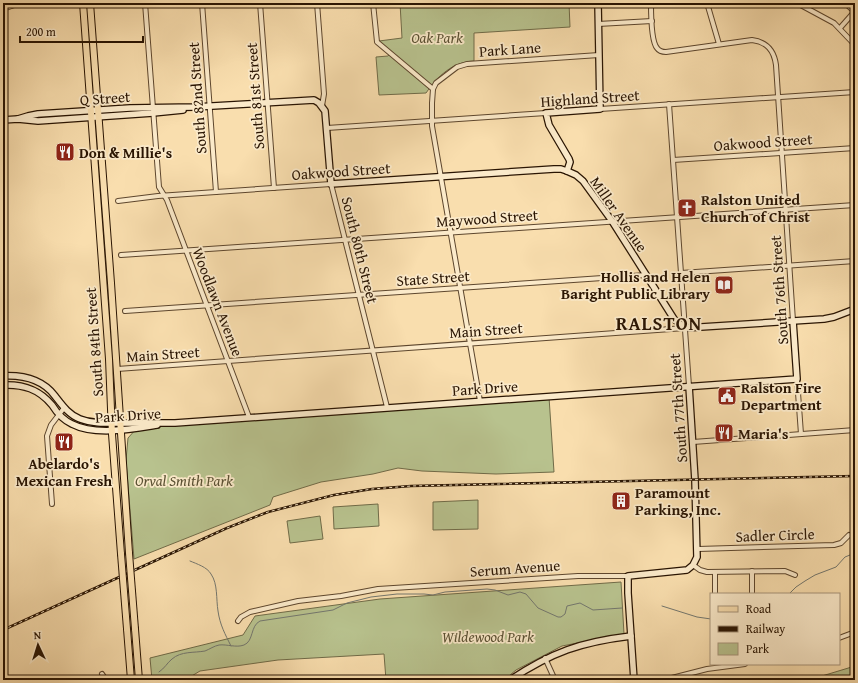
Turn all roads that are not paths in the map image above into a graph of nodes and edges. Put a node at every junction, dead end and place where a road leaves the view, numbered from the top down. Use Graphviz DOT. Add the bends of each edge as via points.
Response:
graph roads {
  1 [pos="20,3"];
  2 [pos="83,3"];
  3 [pos="90,3"];
  4 [pos="145,3"];
  5 [pos="202,3"];
  6 [pos="260,3"];
  7 [pos="317,3"];
  8 [pos="373,3"];
  9 [pos="598,3"];
  10 [pos="651,3"];
  11 [pos="707,3"];
  12 [pos="797,3"];
  13 [pos="845,3"];
  14 [pos="3,10"];
  15 [pos="855,12"];
  16 [pos="652,21"];
  17 [pos="598,24"];
  18 [pos="840,28"];
  19 [pos="719,44"];
  20 [pos="855,45"];
  21 [pos="599,55"];
  22 [pos="433,89"];
  23 [pos="855,92"];
  24 [pos="778,97"];
  25 [pos="268,102"];
  26 [pos="669,104"];
  27 [pos="210,106"];
  28 [pos="322,106"];
  29 [pos="600,109"];
  30 [pos="99,110"];
  31 [pos="153,110"];
  32 [pos="91,111"];
  33 [pos="546,113"];
  34 [pos="99,117"];
  35 [pos="91,118"];
  36 [pos="18,119"];
  37 [pos="3,120"];
  38 [pos="432,121"];
  39 [pos="327,128"];
  40 [pos="855,148"];
  41 [pos="782,153"];
  42 [pos="674,160"];
  43 [pos="567,171"];
  44 [pos="441,176"];
  45 [pos="331,184"];
  46 [pos="274,188"];
  47 [pos="216,192"];
  48 [pos="164,195"];
  49 [pos="118,201"];
  50 [pos="855,204"];
  51 [pos="786,209"];
  52 [pos="677,217"];
  53 [pos="612,221"];
  54 [pos="451,232"];
  55 [pos="345,239"];
  56 [pos="186,250"];
  57 [pos="121,255"];
  58 [pos="855,261"];
  59 [pos="789,265"];
  60 [pos="681,273"];
  61 [pos="646,275"];
  62 [pos="460,288"];
  63 [pos="359,295"];
  64 [pos="207,306"];
  65 [pos="855,309"];
  66 [pos="125,311"];
  67 [pos="793,321"];
  68 [pos="685,328"];
  69 [pos="470,343"];
  70 [pos="373,350"];
  71 [pos="228,361"];
  72 [pos="117,369"];
  73 [pos="3,376"];
  74 [pos="797,379"];
  75 [pos="3,385"];
  76 [pos="689,386"];
  77 [pos="480,401"];
  78 [pos="387,407"];
  79 [pos="64,408"];
  80 [pos="58,414"];
  81 [pos="249,417"];
  82 [pos="111,423"];
  83 [pos="120,426"];
  84 [pos="112,430"];
  85 [pos="855,430"];
  86 [pos="801,434"];
  87 [pos="693,442"];
  88 [pos="52,504"];
  89 [pos="849,535"];
  90 [pos="698,549"];
  91 [pos="693,565"];
  92 [pos="752,571"];
  93 [pos="715,572"];
  94 [pos="795,575"];
  95 [pos="628,576"];
  96 [pos="715,593"];
  97 [pos="752,593"];
  98 [pos="238,622"];
  99 [pos="855,632"];
  100 [pos="631,636"];
  101 [pos="840,638"];
  102 [pos="545,658"];
  103 [pos="738,665"];
  104 [pos="102,674"];
  105 [pos="106,680"];
  106 [pos="131,680"];
  107 [pos="139,680"];
  108 [pos="510,680"];
  109 [pos="555,680"];
  110 [pos="634,680"];
  111 [pos="664,680"];
  1 -- 14 [label="street"];
  2 -- 32 [label="main road, South 84th Street"];
  3 -- 30 [label="main road, South 84th Street"];
  4 -- 31 [label="street, Woodlawn Avenue"];
  5 -- 27 [label="street, South 82nd Street"];
  6 -- 25 [label="street, South 81st Street"];
  7 -- 28 [label="street, South 80th Street" via="324,94"];
  8 -- 22 [label="street" via="377,42"];
  9 -- 17 [label="street"];
  10 -- 16 [label="street, South 76th Street"];
  11 -- 19 [label="street"];
  12 -- 18 [label="street"];
  13 -- 15 [label="street"];
  15 -- 18 [label="street"];
  16 -- 17 [label="street"];
  16 -- 19 [label="street, South 76th Street" via="654,45 663,52"];
  17 -- 21 [label="street"];
  18 -- 20 [label="street"];
  19 -- 24 [label="street, South 76th Street" via="752,40 767,45 775,57"];
  21 -- 22 [label="street, Park Lane" via="467,64 456,67 436,83"];
  21 -- 29 [label="street"];
  22 -- 38 [label="street"];
  23 -- 24 [label="street, Highland Street"];
  24 -- 26 [label="street, Highland Street"];
  24 -- 41 [label="street, South 76th Street"];
  25 -- 27 [label="street, Q Street"];
  25 -- 28 [label="street, Q Street" via="310,99"];
  25 -- 46 [label="street, South 81st Street"];
  26 -- 29 [label="street, Highland Street"];
  26 -- 42 [label="street, South 77th Street"];
  27 -- 31 [label="street, Q Street"];
  27 -- 47 [label="street, South 82nd Street"];
  28 -- 39 [label="street, South 80th Street"];
  29 -- 33 [label="street, Highland Street"];
  30 -- 31 [label="street, Q Street"];
  30 -- 32 [label="street, Q Street"];
  30 -- 34 [label="main road, South 84th Street"];
  31 -- 34 [label="street, Q Street"];
  31 -- 48 [label="street, Woodlawn Avenue" via="160,187"];
  32 -- 35 [label="main road, South 84th Street"];
  32 -- 36 [label="street, Q Street" via="38,114"];
  33 -- 38 [label="street, Highland Street"];
  33 -- 43 [label="street" via="549,125 569,159"];
  34 -- 35 [label="street, Q Street"];
  34 -- 72 [label="main road, South 84th Street"];
  35 -- 36 [label="street, Q Street" via="38,121"];
  35 -- 82 [label="main road, South 84th Street" via="109,359"];
  36 -- 37 [label="street, Q Street"];
  38 -- 39 [label="street, Highland Street"];
  38 -- 44 [label="street"];
  39 -- 45 [label="street, South 80th Street"];
  40 -- 41 [label="street, Oakwood Street"];
  41 -- 42 [label="street, Oakwood Street"];
  41 -- 51 [label="street, South 76th Street"];
  42 -- 52 [label="street, South 77th Street"];
  43 -- 44 [label="street, Oakwood Street" via="554,169"];
  43 -- 53 [label="street, Miller Avenue" via="583,181"];
  44 -- 45 [label="street, Oakwood Street"];
  44 -- 54 [label="street"];
  45 -- 46 [label="street, Oakwood Street"];
  45 -- 55 [label="street, South 80th Street"];
  46 -- 47 [label="street, Oakwood Street"];
  47 -- 48 [label="street, Oakwood Street"];
  48 -- 49 [label="street, Oakwood Street"];
  48 -- 56 [label="street, Woodlawn Avenue"];
  50 -- 51 [label="street, Maywood Street"];
  51 -- 52 [label="street, Maywood Street"];
  51 -- 59 [label="street, South 76th Street"];
  52 -- 53 [label="street, Maywood Street"];
  52 -- 60 [label="street, South 77th Street"];
  53 -- 54 [label="street, Maywood Street"];
  53 -- 61 [label="street, Miller Avenue"];
  54 -- 55 [label="street, Maywood Street"];
  54 -- 62 [label="street"];
  55 -- 56 [label="street, Maywood Street"];
  55 -- 63 [label="street, South 80th Street"];
  56 -- 57 [label="street, Maywood Street"];
  56 -- 64 [label="street, Woodlawn Avenue"];
  58 -- 59 [label="street"];
  59 -- 60 [label="street"];
  59 -- 67 [label="street, South 76th Street"];
  60 -- 68 [label="street, South 77th Street"];
  61 -- 62 [label="street, State Street"];
  61 -- 68 [label="street, Miller Avenue" via="674,319"];
  62 -- 63 [label="street, State Street"];
  62 -- 69 [label="street"];
  63 -- 64 [label="street, State Street"];
  63 -- 70 [label="street, South 80th Street"];
  64 -- 66 [label="street, State Street"];
  64 -- 71 [label="street, Woodlawn Avenue"];
  65 -- 67 [label="street, Main Street" via="829,319"];
  67 -- 68 [label="street, Main Street"];
  67 -- 74 [label="street, South 76th Street"];
  68 -- 69 [label="street, Main Street"];
  68 -- 76 [label="street, South 77th Street"];
  69 -- 70 [label="street, Main Street"];
  69 -- 77 [label="street"];
  70 -- 71 [label="street, Main Street"];
  70 -- 78 [label="street, South 80th Street"];
  71 -- 72 [label="street, Main Street"];
  71 -- 81 [label="street, Woodlawn Avenue"];
  72 -- 83 [label="main road, South 84th Street"];
  73 -- 79 [label="street, Park Drive" via="23,377 41,383 54,394"];
  74 -- 76 [label="street, Park Drive"];
  74 -- 86 [label="street, South 76th Street"];
  75 -- 80 [label="street, Park Drive" via="18,385 32,389 41,394"];
  76 -- 77 [label="street, Park Drive"];
  76 -- 87 [label="street, South 77th Street"];
  77 -- 78 [label="street, Park Drive"];
  78 -- 81 [label="street, Park Drive"];
  79 -- 80 [label="street"];
  79 -- 82 [label="street, Park Drive" via="84,420"];
  80 -- 84 [label="street, Park Drive" via="78,427"];
  80 -- 88 [label="street" via="47,436"];
  81 -- 83 [label="street, Park Drive"];
  82 -- 83 [label="street, Park Drive"];
  82 -- 84 [label="main road, South 84th Street"];
  83 -- 84 [label="street, Park Drive"];
  83 -- 107 [label="main road, South 84th Street, bridge"];
  84 -- 106 [label="main road, South 84th Street, bridge"];
  85 -- 86 [label="street"];
  86 -- 87 [label="street"];
  87 -- 90 [label="street, South 77th Street"];
  89 -- 90 [label="street, Sadler Circle" via="841,543 834,545"];
  90 -- 91 [label="street, South 77th Street" via="697,559"];
  91 -- 93 [label="street" via="702,571"];
  91 -- 95 [label="street, Serum Avenue" via="684,571"];
  92 -- 93 [label="street"];
  92 -- 94 [label="street" via="785,571"];
  92 -- 97 [label="street"];
  93 -- 96 [label="street"];
  95 -- 98 [label="street, Serum Avenue" via="578,576 378,589 298,601 250,612"];
  95 -- 100 [label="street"];
  99 -- 101 [label="street"];
  100 -- 102 [label="street" via="577,646"];
  100 -- 110 [label="street"];
  102 -- 108 [label="street"];
  102 -- 109 [label="street"];
  103 -- 111 [label="street"];
  104 -- 105 [label="street"];
}
